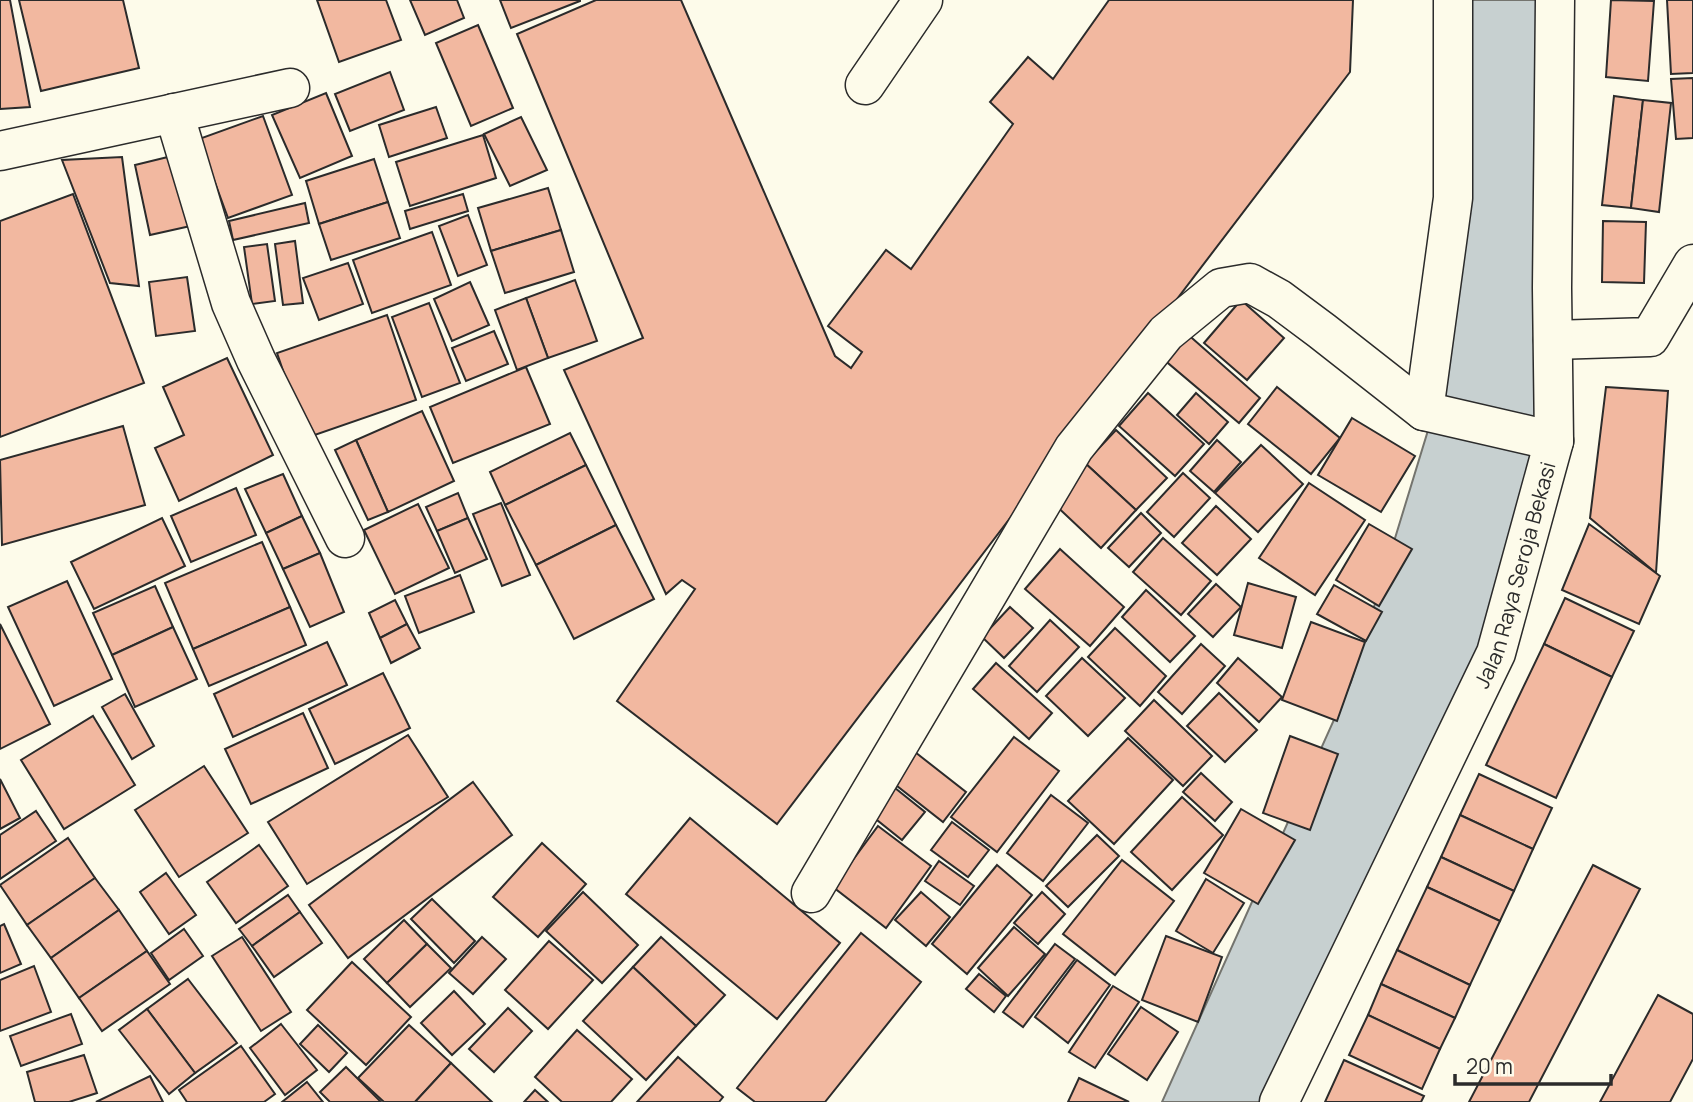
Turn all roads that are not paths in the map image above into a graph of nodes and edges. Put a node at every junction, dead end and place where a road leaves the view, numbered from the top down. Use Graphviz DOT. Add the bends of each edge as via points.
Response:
graph roads {
  1 [pos="923,0"];
  2 [pos="1453,0"];
  3 [pos="1555,0"];
  4 [pos="865,85"];
  5 [pos="290,88"];
  6 [pos="174,113"];
  7 [pos="0,151"];
  8 [pos="1693,264"];
  9 [pos="1553,340"];
  10 [pos="1428,412"];
  11 [pos="1554,441"];
  12 [pos="345,538"];
  13 [pos="811,893"];
  14 [pos="1279,1102"];
  1 -- 4 [label="street"];
  2 -- 10 [label="street" via="1453,198"];
  3 -- 9 [label="street, Jalan Raya Seroja Bekasi"];
  5 -- 6 [label="street"];
  6 -- 7 [label="street"];
  6 -- 12 [label="street" via="231,303"];
  8 -- 9 [label="street" via="1650,337"];
  9 -- 11 [label="street, Jalan Raya Seroja Bekasi"];
  10 -- 11 [label="street"];
  10 -- 13 [label="street" via="1279,299 1250,283 1221,288 1197,306 1166,333 1074,448"];
  11 -- 14 [label="street, Jalan Raya Seroja Bekasi" via="1496,653"];
}
